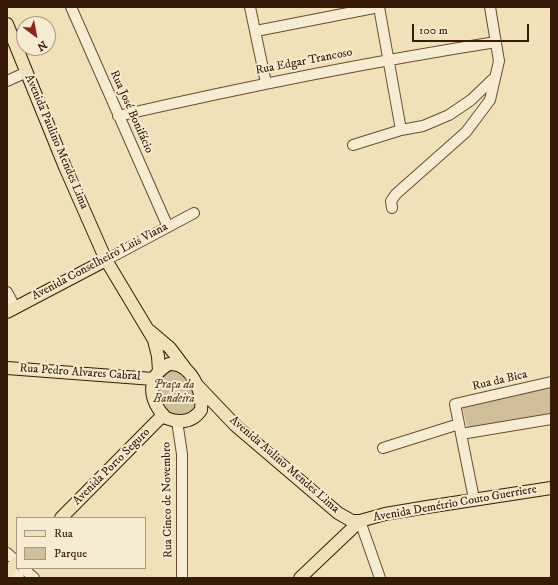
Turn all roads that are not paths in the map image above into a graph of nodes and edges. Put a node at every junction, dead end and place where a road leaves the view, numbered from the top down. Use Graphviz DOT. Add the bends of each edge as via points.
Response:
graph roads {
  1 [pos="71,7"];
  2 [pos="250,7"];
  3 [pos="379,7"];
  4 [pos="490,7"];
  5 [pos="7,24"];
  6 [pos="256,31"];
  7 [pos="496,42"];
  8 [pos="389,59"];
  9 [pos="27,72"];
  10 [pos="494,78"];
  11 [pos="7,81"];
  12 [pos="266,83"];
  13 [pos="118,116"];
  14 [pos="401,130"];
  15 [pos="353,145"];
  16 [pos="392,208"];
  17 [pos="194,212"];
  18 [pos="168,227"];
  19 [pos="106,260"];
  20 [pos="7,292"];
  21 [pos="11,309"];
  22 [pos="149,330"];
  23 [pos="7,368"];
  24 [pos="186,370"];
  25 [pos="156,375"];
  26 [pos="551,382"];
  27 [pos="196,384"];
  28 [pos="201,410"];
  29 [pos="162,415"];
  30 [pos="551,419"];
  31 [pos="177,421"];
  32 [pos="459,424"];
  33 [pos="236,426"];
  34 [pos="461,434"];
  35 [pos="383,448"];
  36 [pos="551,488"];
  37 [pos="474,499"];
  38 [pos="62,517"];
  39 [pos="360,521"];
  40 [pos="7,553"];
  41 [pos="12,567"];
  42 [pos="24,569"];
  43 [pos="20,578"];
  44 [pos="34,578"];
  45 [pos="182,578"];
  46 [pos="300,578"];
  47 [pos="380,578"];
  1 -- 13 [label="street, Rua José Bonifácio"];
  2 -- 6 [label="street"];
  3 -- 6 [label="street"];
  3 -- 8 [label="street"];
  4 -- 7 [label="street"];
  5 -- 9 [label="main road, Avenida Paulino Mendes Lima"];
  6 -- 12 [label="street"];
  7 -- 8 [label="street, Rua Edgar Trancoso"];
  7 -- 10 [label="street" via="498,61"];
  8 -- 12 [label="street, Rua Edgar Trancoso"];
  8 -- 14 [label="street"];
  9 -- 11 [label="street"];
  9 -- 19 [label="main road, Avenida Paulino Mendes Lima"];
  10 -- 14 [label="street" via="471,100 449,115 423,126"];
  10 -- 16 [label="street" via="490,100 476,120 396,194"];
  12 -- 13 [label="street, Rua Edgar Trancoso"];
  13 -- 18 [label="street, Rua José Bonifácio"];
  14 -- 15 [label="street"];
  17 -- 18 [label="street, Avenida Conselheiro Luis Viana"];
  18 -- 19 [label="street, Avenida Conselheiro Luis Viana"];
  19 -- 21 [label="main road, Avenida Conselheiro Luis Viana"];
  19 -- 22 [label="main road"];
  20 -- 21 [label="street"];
  22 -- 24 [label="main road" via="170,348"];
  22 -- 25 [label="main road" via="157,349"];
  23 -- 25 [label="main road, Rua Pedro Alvares Cabral"];
  24 -- 25 [label="main road" via="169,364"];
  24 -- 27 [label="main road"];
  25 -- 29 [label="main road" via="151,386 152,398"];
  26 -- 32 [label="street, Rua da Bica" via="455,404"];
  27 -- 28 [label="main road"];
  27 -- 33 [label="main road, Avenida Aulino Mendes Lima"];
  28 -- 31 [label="main road" via="190,420"];
  28 -- 33 [label="main road" via="216,414"];
  29 -- 31 [label="main road"];
  29 -- 38 [label="main road, Avenida Porto Seguro"];
  30 -- 34 [label="street"];
  31 -- 45 [label="street, Rua Cinco de Novembro" via="182,454"];
  32 -- 34 [label="street"];
  32 -- 35 [label="street"];
  33 -- 39 [label="main road, Avenida Aulino Mendes Lima" via="338,513 352,521"];
  34 -- 37 [label="street"];
  36 -- 37 [label="main road, Avenida Demétrio Couto Guerriere"];
  37 -- 39 [label="main road, Avenida Demétrio Couto Guerriere" via="385,514"];
  39 -- 46 [label="main road"];
  39 -- 47 [label="street"];
  40 -- 41 [label="street"];
  41 -- 43 [label="street"];
  42 -- 44 [label="street"];
}
